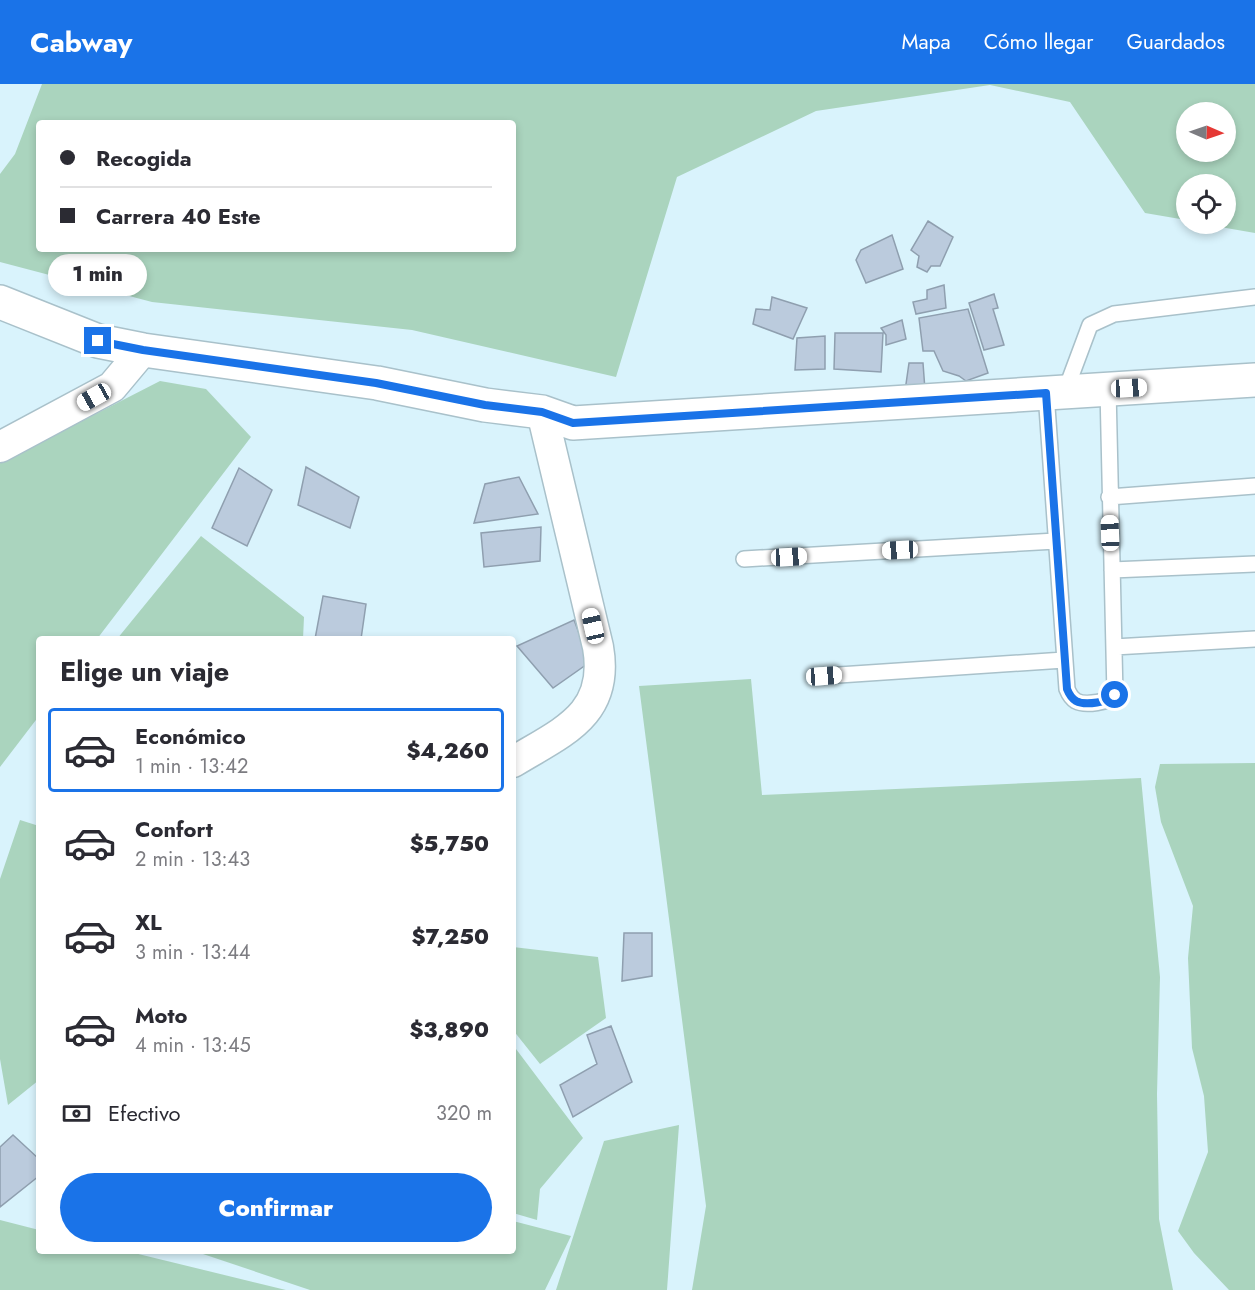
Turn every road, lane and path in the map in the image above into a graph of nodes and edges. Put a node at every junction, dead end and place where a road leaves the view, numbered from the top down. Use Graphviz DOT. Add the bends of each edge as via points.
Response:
graph roads {
  1 [pos="1255,297"];
  2 [pos="0,302"];
  3 [pos="143,350"];
  4 [pos="1255,380"];
  5 [pos="1108,389"];
  6 [pos="1055,392"];
  7 [pos="542,412"];
  8 [pos="0,447"];
  9 [pos="1255,486"];
  10 [pos="1109,497"];
  11 [pos="1056,542"];
  12 [pos="744,559"];
  13 [pos="1255,564"];
  14 [pos="1112,570"];
  15 [pos="1255,639"];
  16 [pos="1114,647"];
  17 [pos="1064,660"];
  18 [pos="824,676"];
  19 [pos="516,760"];
  1 -- 6 [label="lane" via="1114,314 1097,320 1084,336"];
  2 -- 3 [label="street" via="98,341"];
  3 -- 7 [label="street" via="376,383"];
  3 -- 8 [label="street" via="112,387"];
  4 -- 5 [label="street"];
  5 -- 6 [label="street"];
  5 -- 10 [label="lane"];
  6 -- 7 [label="street" via="573,423"];
  6 -- 11 [label="lane"];
  7 -- 19 [label="street" via="598,647 600,678 591,705 573,725"];
  9 -- 10 [label="lane"];
  10 -- 14 [label="lane"];
  11 -- 12 [label="lane"];
  11 -- 17 [label="lane"];
  13 -- 14 [label="lane"];
  14 -- 16 [label="lane"];
  15 -- 16 [label="lane"];
  16 -- 17 [label="lane" via="1115,695 1110,700 1073,700 1067,689"];
  17 -- 18 [label="lane"];
}
